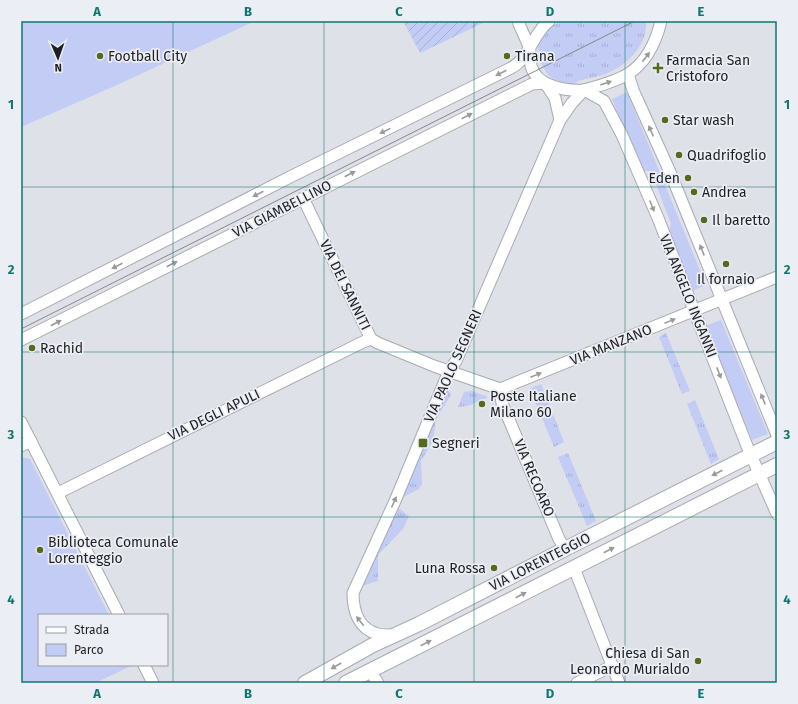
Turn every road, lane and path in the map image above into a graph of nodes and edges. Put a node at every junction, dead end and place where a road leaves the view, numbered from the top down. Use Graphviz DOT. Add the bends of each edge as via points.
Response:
graph roads {
  1 [pos="518,21"];
  2 [pos="549,21"];
  3 [pos="661,21"];
  4 [pos="530,48"];
  5 [pos="628,74"];
  6 [pos="545,82"];
  7 [pos="584,90"];
  8 [pos="560,120"];
  9 [pos="303,198"];
  10 [pos="777,277"];
  11 [pos="722,299"];
  12 [pos="694,311"];
  13 [pos="21,314"];
  14 [pos="371,339"];
  15 [pos="21,340"];
  16 [pos="449,371"];
  17 [pos="500,390"];
  18 [pos="21,422"];
  19 [pos="777,435"];
  20 [pos="777,442"];
  21 [pos="26,444"];
  22 [pos="752,455"];
  23 [pos="777,465"];
  24 [pos="761,474"];
  25 [pos="58,493"];
  26 [pos="650,506"];
  27 [pos="777,514"];
  28 [pos="660,525"];
  29 [pos="564,549"];
  30 [pos="574,568"];
  31 [pos="477,594"];
  32 [pos="486,612"];
  33 [pos="118,614"];
  34 [pos="395,635"];
  35 [pos="362,652"];
  36 [pos="144,666"];
  37 [pos="612,666"];
  38 [pos="363,676"];
  39 [pos="153,683"];
  40 [pos="305,683"];
  41 [pos="346,683"];
  42 [pos="378,683"];
  43 [pos="577,683"];
  44 [pos="619,683"];
  1 -- 4 [label="street"];
  2 -- 4 [label="street, VIA GIAMBELLINO" via="542,27"];
  5 -- 3 [label="street, one-way" via="643,62 651,51"];
  4 -- 6 [label="street" via="533,71 538,79"];
  4 -- 13 [label="street, VIA GIAMBELLINO, one-way" via="516,66"];
  7 -- 5 [label="street, one-way"];
  11 -- 5 [label="street, one-way"];
  6 -- 7 [label="street" via="561,88"];
  6 -- 8 [label="street" via="555,98"];
  9 -- 6 [label="street, VIA GIAMBELLINO, one-way" via="532,84"];
  7 -- 8 [label="street, VIA PAOLO SEGNERI"];
  7 -- 12 [label="street, VIA ANGELO INGANNI, one-way" via="604,101 622,135"];
  8 -- 16 [label="street, VIA PAOLO SEGNERI" via="456,361"];
  9 -- 14 [label="street, VIA DEI SANNITI"];
  15 -- 9 [label="street, VIA GIAMBELLINO, one-way"];
  10 -- 11 [label="street, VIA MANZANO"];
  11 -- 12 [label="street, VIA MANZANO"];
  19 -- 11 [label="street, one-way"];
  17 -- 12 [label="street, VIA MANZANO, one-way"];
  12 -- 22 [label="street, VIA ANGELO INGANNI, one-way"];
  14 -- 16 [label="street, VIA DEI SANNITI"];
  14 -- 25 [label="street, VIA DEGLI APULI"];
  16 -- 17 [label="street"];
  34 -- 16 [label="street, VIA PAOLO SEGNERI, one-way" via="377,634 365,627 356,615 353,593 395,501"];
  17 -- 29 [label="street, VIA RECOARO" via="502,403"];
  18 -- 21 [label="street"];
  20 -- 22 [label="main road, VIA LORENTEGGIO"];
  21 -- 25 [label="street"];
  22 -- 24 [label="street, VIA ANGELO INGANNI"];
  22 -- 26 [label="main road, VIA LORENTEGGIO, one-way"];
  23 -- 24 [label="main road, VIA LORENTEGGIO"];
  24 -- 27 [label="street, VIA ANGELO INGANNI"];
  24 -- 28 [label="main road, VIA LORENTEGGIO"];
  25 -- 33 [label="street"];
  26 -- 28 [label="main road"];
  26 -- 29 [label="main road, VIA LORENTEGGIO"];
  30 -- 28 [label="main road, VIA LORENTEGGIO, one-way"];
  29 -- 31 [label="main road, VIA LORENTEGGIO"];
  32 -- 30 [label="main road, VIA LORENTEGGIO, one-way"];
  30 -- 37 [label="street"];
  31 -- 32 [label="main road" via="478,604"];
  31 -- 34 [label="main road, VIA LORENTEGGIO"];
  38 -- 32 [label="main road, VIA LORENTEGGIO, one-way"];
  34 -- 35 [label="main road, VIA LORENTEGGIO"];
  35 -- 38 [label="main road"];
  35 -- 40 [label="main road, VIA LORENTEGGIO, one-way"];
  36 -- 39 [label="street"];
  37 -- 43 [label="street"];
  37 -- 44 [label="street"];
  38 -- 41 [label="main road, VIA LORENTEGGIO"];
  38 -- 42 [label="street"];
}
